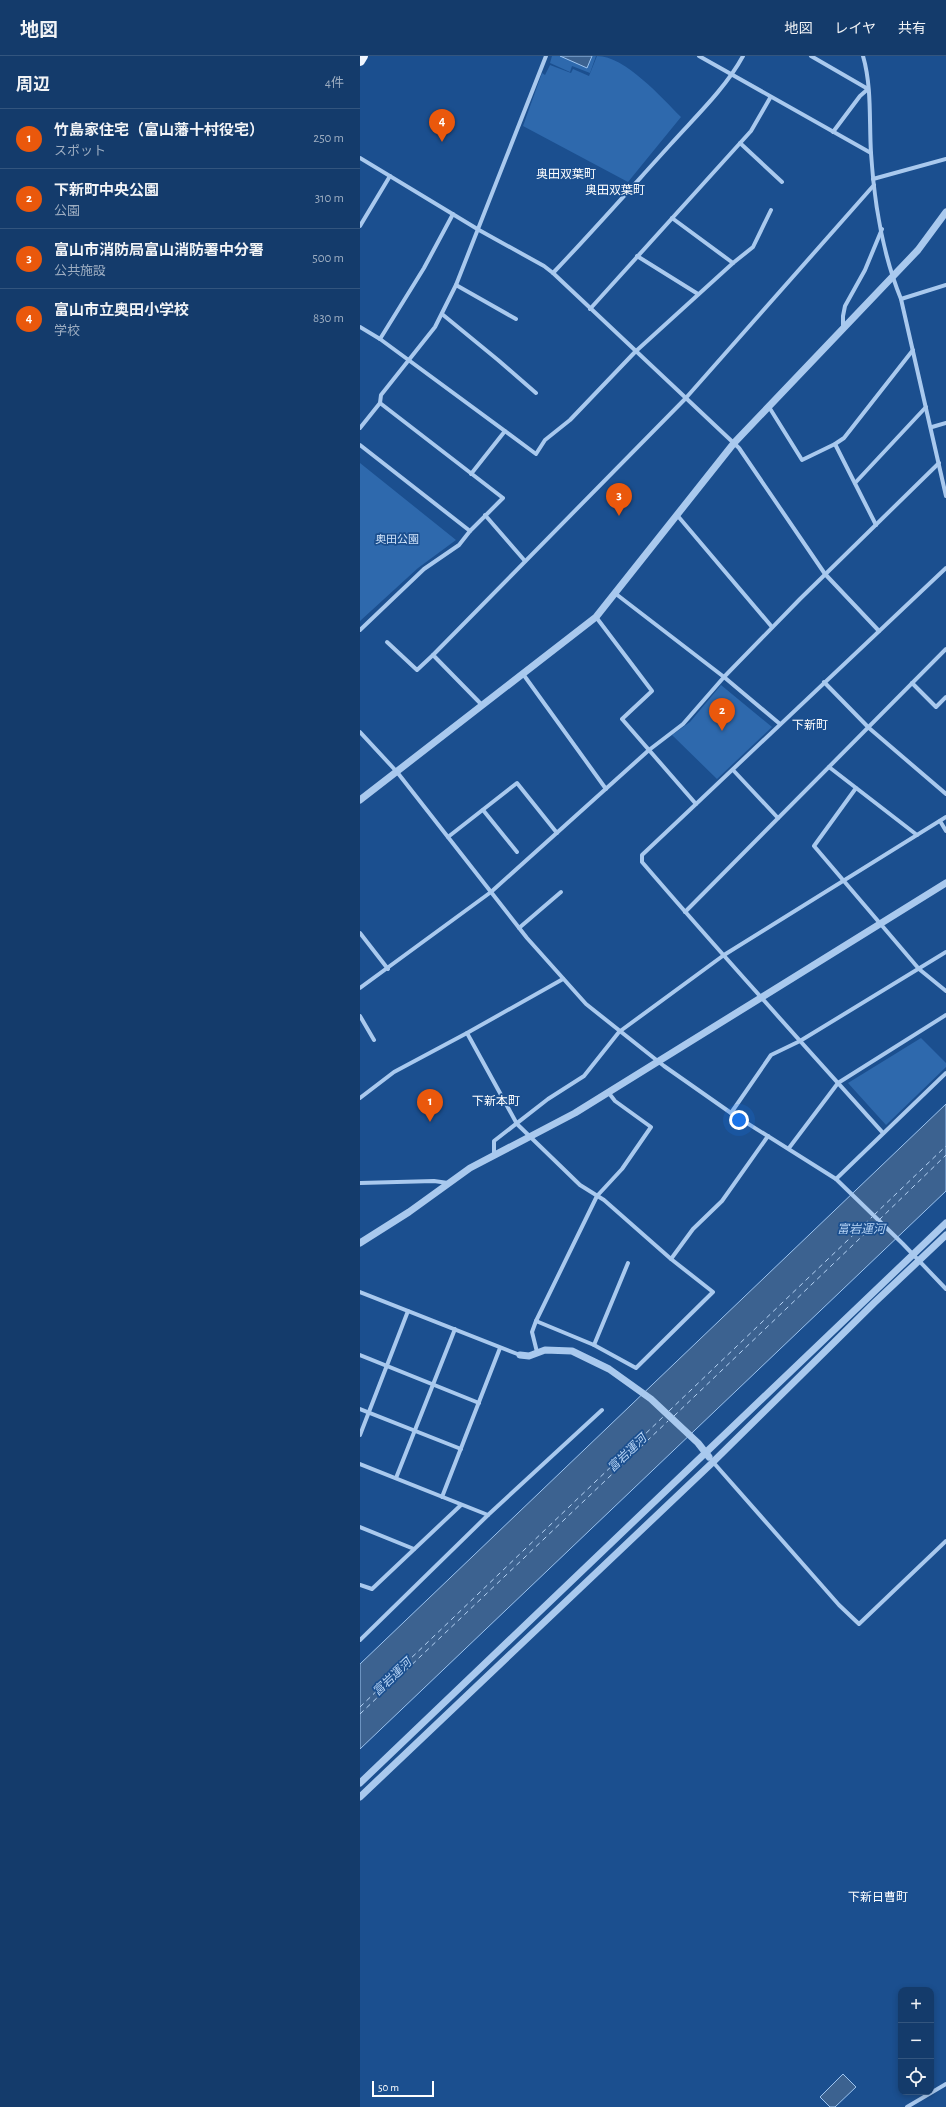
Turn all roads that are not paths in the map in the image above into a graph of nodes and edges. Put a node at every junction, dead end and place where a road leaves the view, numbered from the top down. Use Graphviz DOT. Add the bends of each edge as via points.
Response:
graph roads {
  1 [pos="546,56"];
  2 [pos="699,56"];
  3 [pos="743,56"];
  4 [pos="811,56"];
  5 [pos="862,56"];
  6 [pos="733,75"];
  7 [pos="868,89"];
  8 [pos="770,98"];
  9 [pos="833,132"];
  10 [pos="740,143"];
  11 [pos="871,153"];
  12 [pos="360,158"];
  13 [pos="946,159"];
  14 [pos="390,176"];
  15 [pos="873,179"];
  16 [pos="782,182"];
  17 [pos="874,185"];
  18 [pos="771,210"];
  19 [pos="946,212"];
  20 [pos="453,214"];
  21 [pos="672,218"];
  22 [pos="360,226"];
  23 [pos="882,229"];
  24 [pos="479,230"];
  25 [pos="637,256"];
  26 [pos="733,262"];
  27 [pos="553,273"];
  28 [pos="892,276"];
  29 [pos="456,285"];
  30 [pos="946,285"];
  31 [pos="698,294"];
  32 [pos="901,299"];
  33 [pos="590,309"];
  34 [pos="442,314"];
  35 [pos="516,319"];
  36 [pos="360,327"];
  37 [pos="843,328"];
  38 [pos="380,339"];
  39 [pos="913,350"];
  40 [pos="635,352"];
  41 [pos="409,360"];
  42 [pos="536,393"];
  43 [pos="685,399"];
  44 [pos="380,403"];
  45 [pos="769,407"];
  46 [pos="926,407"];
  47 [pos="946,423"];
  48 [pos="932,427"];
  49 [pos="360,428"];
  50 [pos="505,431"];
  51 [pos="734,443"];
  52 [pos="835,444"];
  53 [pos="360,445"];
  54 [pos="939,464"];
  55 [pos="471,474"];
  56 [pos="855,483"];
  57 [pos="946,496"];
  58 [pos="677,514"];
  59 [pos="486,515"];
  60 [pos="876,525"];
  61 [pos="470,531"];
  62 [pos="525,561"];
  63 [pos="946,568"];
  64 [pos="825,574"];
  65 [pos="616,594"];
  66 [pos="596,617"];
  67 [pos="772,627"];
  68 [pos="360,630"];
  69 [pos="879,631"];
  70 [pos="387,642"];
  71 [pos="946,649"];
  72 [pos="433,655"];
  73 [pos="523,674"];
  74 [pos="724,677"];
  75 [pos="824,682"];
  76 [pos="912,683"];
  77 [pos="946,697"];
  78 [pos="482,705"];
  79 [pos="780,724"];
  80 [pos="868,728"];
  81 [pos="360,732"];
  82 [pos="648,750"];
  83 [pos="829,767"];
  84 [pos="733,770"];
  85 [pos="397,772"];
  86 [pos="856,788"];
  87 [pos="606,789"];
  88 [pos="946,794"];
  89 [pos="360,800"];
  90 [pos="696,804"];
  91 [pos="483,810"];
  92 [pos="946,817"];
  93 [pos="778,818"];
  94 [pos="940,821"];
  95 [pos="946,831"];
  96 [pos="557,833"];
  97 [pos="917,834"];
  98 [pos="448,837"];
  99 [pos="517,852"];
  100 [pos="842,882"];
  101 [pos="946,883"];
  102 [pos="491,892"];
  103 [pos="561,892"];
  104 [pos="685,912"];
  105 [pos="879,924"];
  106 [pos="519,928"];
  107 [pos="360,933"];
  108 [pos="946,952"];
  109 [pos="724,955"];
  110 [pos="388,969"];
  111 [pos="919,969"];
  112 [pos="563,979"];
  113 [pos="360,988"];
  114 [pos="946,991"];
  115 [pos="760,998"];
  116 [pos="946,1015"];
  117 [pos="360,1016"];
  118 [pos="619,1032"];
  119 [pos="467,1033"];
  120 [pos="374,1040"];
  121 [pos="800,1041"];
  122 [pos="658,1061"];
  123 [pos="946,1073"];
  124 [pos="838,1083"];
  125 [pos="608,1092"];
  126 [pos="360,1098"];
  127 [pos="731,1113"];
  128 [pos="517,1124"];
  129 [pos="883,1134"];
  130 [pos="528,1136"];
  131 [pos="768,1136"];
  132 [pos="789,1148"];
  133 [pos="494,1154"];
  134 [pos="836,1179"];
  135 [pos="360,1183"];
  136 [pos="448,1183"];
  137 [pos="597,1196"];
  138 [pos="946,1223"];
  139 [pos="946,1236"];
  140 [pos="360,1243"];
  141 [pos="913,1254"];
  142 [pos="671,1259"];
  143 [pos="919,1261"];
  144 [pos="628,1263"];
  145 [pos="946,1289"];
  146 [pos="360,1293"];
  147 [pos="408,1311"];
  148 [pos="536,1321"];
  149 [pos="455,1329"];
  150 [pos="594,1345"];
  151 [pos="500,1348"];
  152 [pos="537,1352"];
  153 [pos="360,1355"];
  154 [pos="520,1355"];
  155 [pos="387,1366"];
  156 [pos="433,1385"];
  157 [pos="479,1403"];
  158 [pos="360,1409"];
  159 [pos="602,1410"];
  160 [pos="369,1413"];
  161 [pos="415,1431"];
  162 [pos="360,1435"];
  163 [pos="461,1449"];
  164 [pos="706,1453"];
  165 [pos="713,1462"];
  166 [pos="360,1464"];
  167 [pos="396,1478"];
  168 [pos="442,1497"];
  169 [pos="461,1505"];
  170 [pos="488,1515"];
  171 [pos="360,1527"];
  172 [pos="946,1541"];
  173 [pos="414,1549"];
  174 [pos="360,1584"];
  175 [pos="361,1638"];
  176 [pos="360,1783"];
  177 [pos="360,1797"];
  178 [pos="946,2084"];
  179 [pos="907,2107"];
  1 -- 24 [label="street"];
  2 -- 6 [label="street"];
  3 -- 6 [label="street"];
  4 -- 7 [label="street"];
  5 -- 7 [label="street"];
  6 -- 8 [label="street"];
  6 -- 27 [label="street"];
  7 -- 9 [label="street"];
  7 -- 11 [label="street"];
  8 -- 9 [label="street"];
  8 -- 10 [label="street" via="751,131"];
  9 -- 11 [label="street"];
  10 -- 16 [label="street"];
  10 -- 21 [label="street"];
  11 -- 15 [label="street"];
  12 -- 14 [label="street"];
  13 -- 15 [label="street"];
  14 -- 20 [label="street"];
  14 -- 22 [label="street"];
  15 -- 17 [label="street"];
  17 -- 23 [label="street"];
  17 -- 43 [label="street"];
  18 -- 26 [label="street" via="753,247"];
  19 -- 28 [label="street" via="918,250"];
  20 -- 24 [label="street"];
  20 -- 38 [label="street" via="424,268"];
  21 -- 25 [label="street"];
  21 -- 26 [label="street"];
  23 -- 28 [label="street"];
  23 -- 37 [label="street" via="862,276 845,306"];
  24 -- 27 [label="street"];
  24 -- 29 [label="street"];
  25 -- 31 [label="street"];
  25 -- 33 [label="street"];
  26 -- 31 [label="street"];
  27 -- 33 [label="street"];
  28 -- 32 [label="street"];
  28 -- 37 [label="street"];
  29 -- 34 [label="street"];
  29 -- 35 [label="street"];
  30 -- 32 [label="street"];
  31 -- 40 [label="street"];
  32 -- 39 [label="street"];
  33 -- 40 [label="street"];
  34 -- 41 [label="street"];
  34 -- 42 [label="street"];
  36 -- 38 [label="street"];
  37 -- 45 [label="street"];
  38 -- 41 [label="street"];
  39 -- 46 [label="street"];
  39 -- 52 [label="street" via="844,438"];
  40 -- 43 [label="street"];
  40 -- 50 [label="street" via="570,420 545,440 536,454"];
  41 -- 44 [label="street" via="381,395"];
  41 -- 50 [label="street"];
  43 -- 51 [label="street"];
  43 -- 62 [label="street"];
  44 -- 49 [label="street"];
  44 -- 55 [label="street"];
  45 -- 51 [label="street"];
  45 -- 52 [label="street" via="802,460"];
  46 -- 48 [label="street"];
  46 -- 56 [label="street"];
  47 -- 48 [label="street"];
  48 -- 54 [label="street"];
  50 -- 55 [label="street"];
  51 -- 58 [label="street"];
  51 -- 64 [label="street"];
  52 -- 56 [label="street"];
  53 -- 61 [label="street"];
  54 -- 57 [label="street"];
  54 -- 60 [label="street"];
  55 -- 59 [label="street" via="503,498"];
  56 -- 60 [label="street"];
  58 -- 65 [label="street"];
  58 -- 67 [label="street"];
  59 -- 61 [label="street"];
  59 -- 62 [label="street"];
  60 -- 64 [label="street"];
  61 -- 68 [label="street" via="459,545 424,569"];
  62 -- 72 [label="street"];
  63 -- 69 [label="street"];
  64 -- 67 [label="street"];
  64 -- 69 [label="street"];
  65 -- 66 [label="street"];
  65 -- 74 [label="street"];
  66 -- 73 [label="street"];
  66 -- 82 [label="street" via="652,691 622,719"];
  67 -- 74 [label="street"];
  69 -- 75 [label="street"];
  70 -- 72 [label="street" via="417,670"];
  71 -- 76 [label="street"];
  72 -- 78 [label="street"];
  73 -- 78 [label="street"];
  73 -- 87 [label="street"];
  74 -- 79 [label="street"];
  74 -- 82 [label="street" via="683,724"];
  75 -- 79 [label="street"];
  75 -- 80 [label="street"];
  76 -- 77 [label="street" via="936,707"];
  76 -- 80 [label="street"];
  78 -- 85 [label="street"];
  79 -- 84 [label="street"];
  80 -- 83 [label="street"];
  80 -- 88 [label="street"];
  81 -- 85 [label="street"];
  82 -- 87 [label="street"];
  82 -- 90 [label="street"];
  83 -- 86 [label="street"];
  83 -- 93 [label="street"];
  84 -- 90 [label="street"];
  84 -- 93 [label="street"];
  85 -- 89 [label="street"];
  85 -- 98 [label="street"];
  86 -- 97 [label="street"];
  86 -- 100 [label="street" via="814,846"];
  87 -- 96 [label="street"];
  90 -- 104 [label="street" via="642,855 642,862"];
  91 -- 96 [label="street" via="517,782"];
  91 -- 98 [label="street"];
  91 -- 99 [label="street"];
  92 -- 94 [label="street"];
  93 -- 104 [label="street"];
  94 -- 95 [label="street"];
  94 -- 97 [label="street"];
  96 -- 102 [label="street"];
  97 -- 100 [label="street"];
  98 -- 102 [label="street"];
  100 -- 105 [label="street"];
  100 -- 109 [label="street"];
  101 -- 105 [label="street"];
  102 -- 106 [label="street"];
  102 -- 110 [label="street"];
  103 -- 106 [label="street"];
  104 -- 109 [label="street"];
  105 -- 111 [label="street"];
  105 -- 115 [label="street"];
  106 -- 112 [label="street"];
  107 -- 110 [label="street"];
  108 -- 111 [label="street"];
  109 -- 115 [label="street"];
  109 -- 118 [label="street"];
  110 -- 113 [label="street"];
  111 -- 114 [label="street"];
  111 -- 121 [label="street"];
  112 -- 118 [label="street" via="586,1004"];
  112 -- 119 [label="street"];
  115 -- 121 [label="street"];
  115 -- 122 [label="street"];
  116 -- 124 [label="street"];
  117 -- 120 [label="street"];
  118 -- 122 [label="street"];
  118 -- 128 [label="street" via="584,1076 548,1099"];
  119 -- 126 [label="street" via="394,1072"];
  119 -- 128 [label="street"];
  121 -- 124 [label="street"];
  121 -- 127 [label="street" via="771,1055"];
  122 -- 125 [label="street"];
  122 -- 127 [label="street"];
  123 -- 129 [label="street"];
  124 -- 129 [label="street"];
  124 -- 132 [label="street"];
  125 -- 130 [label="street" via="575,1113"];
  125 -- 137 [label="street" via="615,1101 651,1127 622,1169"];
  127 -- 131 [label="street"];
  128 -- 130 [label="street"];
  128 -- 133 [label="street" via="494,1141"];
  129 -- 134 [label="street"];
  130 -- 133 [label="street"];
  130 -- 137 [label="street" via="580,1185"];
  131 -- 132 [label="street"];
  131 -- 142 [label="street" via="722,1201 693,1229"];
  132 -- 134 [label="street"];
  133 -- 136 [label="street"];
  134 -- 141 [label="street"];
  135 -- 136 [label="street"];
  136 -- 140 [label="street"];
  137 -- 142 [label="street"];
  137 -- 148 [label="street"];
  138 -- 141 [label="street"];
  139 -- 143 [label="street"];
  141 -- 143 [label="street"];
  141 -- 164 [label="street"];
  142 -- 150 [label="street" via="713,1292 636,1368"];
  143 -- 145 [label="street"];
  143 -- 165 [label="street"];
  144 -- 150 [label="street"];
  146 -- 147 [label="street"];
  147 -- 149 [label="street"];
  147 -- 155 [label="street"];
  148 -- 150 [label="street"];
  148 -- 152 [label="street" via="532,1332"];
  149 -- 151 [label="street"];
  149 -- 156 [label="street"];
  151 -- 154 [label="street"];
  151 -- 157 [label="street"];
  152 -- 154 [label="street" via="529,1356"];
  152 -- 164 [label="street" via="572,1351 624,1379 698,1442"];
  153 -- 155 [label="street"];
  155 -- 156 [label="street"];
  155 -- 160 [label="street"];
  156 -- 157 [label="street"];
  156 -- 161 [label="street"];
  157 -- 163 [label="street"];
  158 -- 160 [label="street"];
  159 -- 170 [label="street"];
  160 -- 161 [label="street"];
  160 -- 162 [label="street"];
  161 -- 163 [label="street"];
  161 -- 167 [label="street"];
  163 -- 168 [label="street"];
  164 -- 165 [label="street"];
  164 -- 176 [label="street"];
  165 -- 172 [label="street" via="839,1605 859,1624"];
  165 -- 177 [label="street"];
  166 -- 167 [label="street"];
  167 -- 168 [label="street"];
  168 -- 169 [label="street"];
  169 -- 170 [label="street"];
  169 -- 173 [label="street"];
  170 -- 175 [label="street"];
  171 -- 173 [label="street"];
  173 -- 174 [label="street" via="372,1589"];
  178 -- 179 [label="street"];
}
